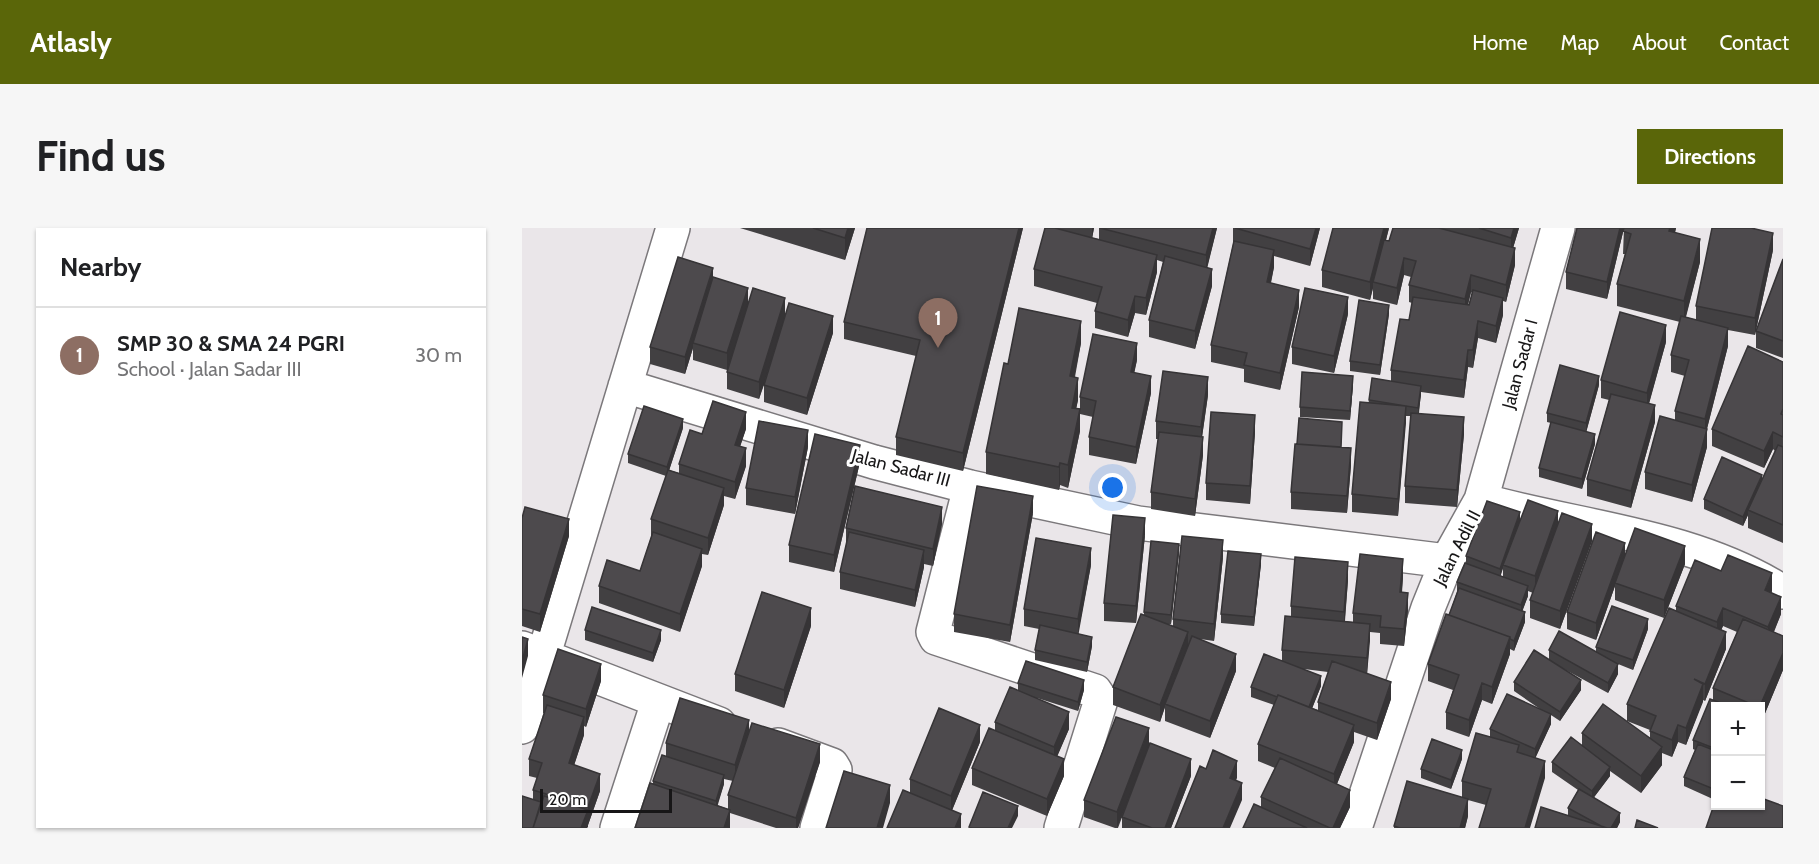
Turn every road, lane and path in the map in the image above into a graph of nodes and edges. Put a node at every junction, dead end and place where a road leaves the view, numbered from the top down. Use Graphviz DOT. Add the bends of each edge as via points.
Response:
graph roads {
  1 [pos="673,228"];
  2 [pos="1558,228"];
  3 [pos="625,386"];
  4 [pos="970,487"];
  5 [pos="1481,500"];
  6 [pos="1447,561"];
  7 [pos="1783,592"];
  8 [pos="534,652"];
  9 [pos="658,702"];
  10 [pos="522,727"];
  11 [pos="617,828"];
  12 [pos="817,828"];
  13 [pos="1061,828"];
  14 [pos="1355,828"];
  1 -- 3 [label="street"];
  2 -- 5 [label="street, Jalan Sadar I"];
  3 -- 4 [label="street, Jalan Sadar III"];
  3 -- 8 [label="street"];
  4 -- 6 [label="street, Jalan Sadar III" via="1138,523"];
  4 -- 13 [label="street" via="933,632 936,638 1099,694 1101,700"];
  5 -- 6 [label="street, Jalan Adil II"];
  5 -- 7 [label="street, Jalan Adil II" via="1652,539 1743,571"];
  6 -- 14 [label="street, Jalan Adil II" via="1397,694"];
  8 -- 9 [label="street"];
  8 -- 10 [label="street"];
  9 -- 11 [label="street"];
  9 -- 12 [label="street" via="832,765 835,777"];
}
